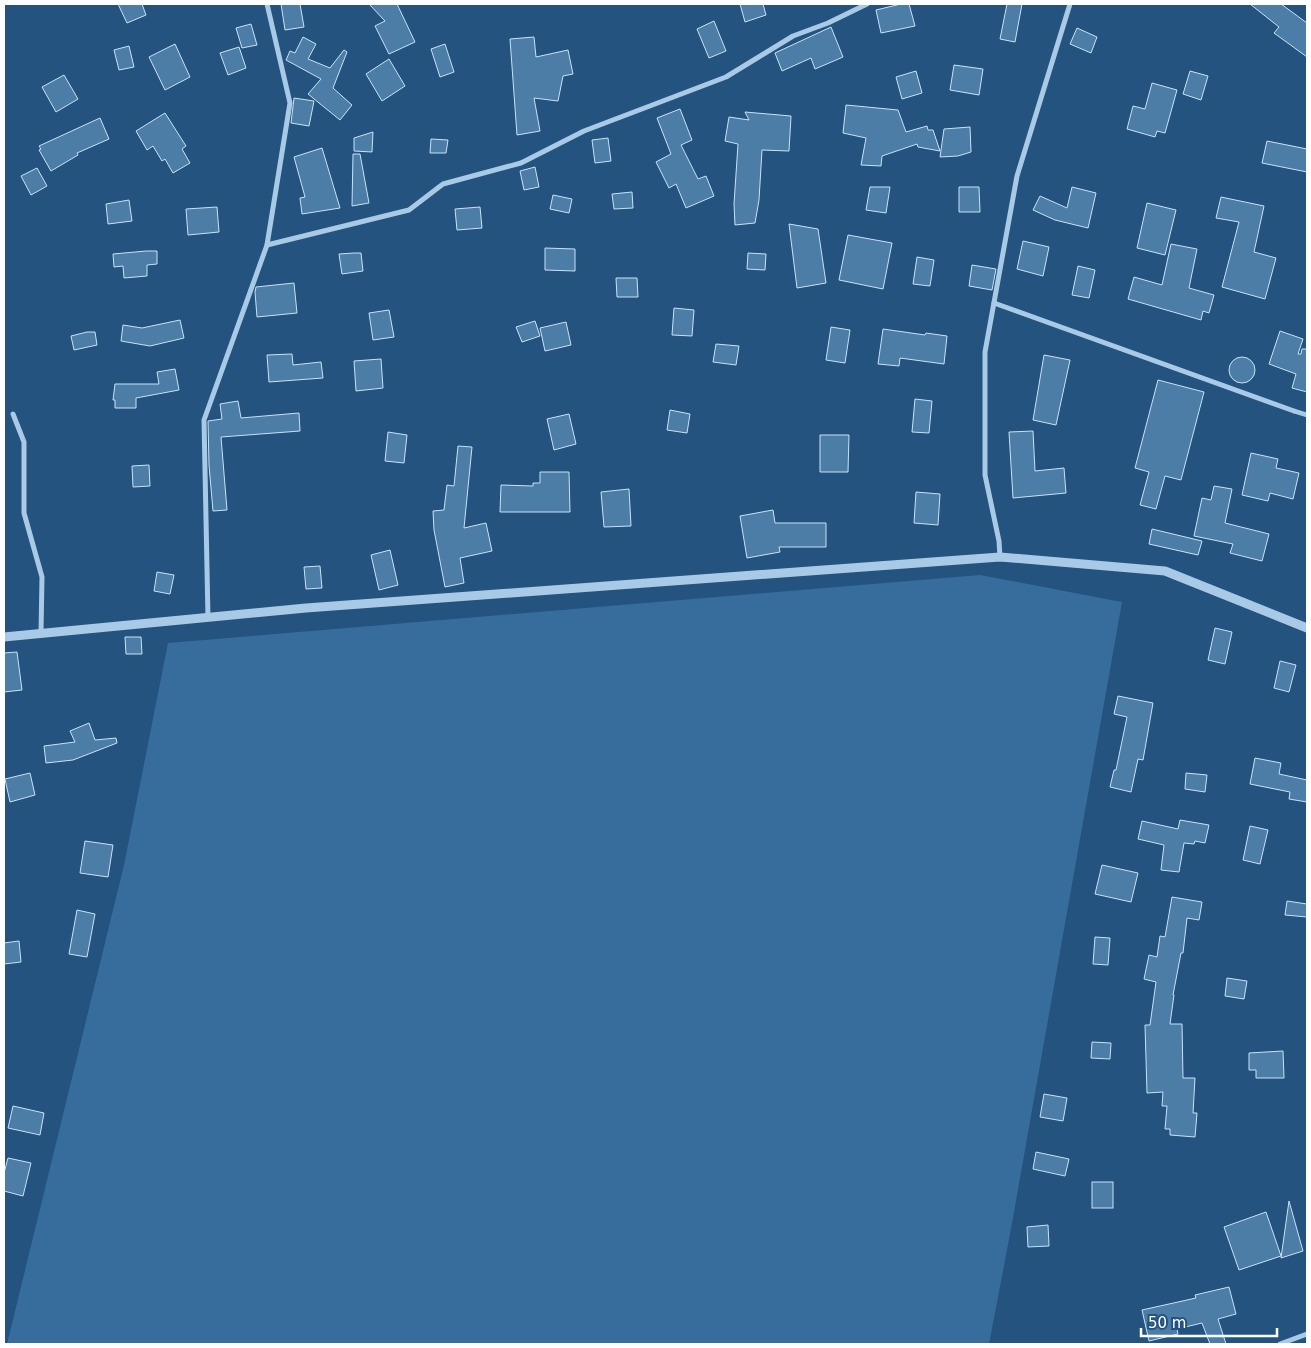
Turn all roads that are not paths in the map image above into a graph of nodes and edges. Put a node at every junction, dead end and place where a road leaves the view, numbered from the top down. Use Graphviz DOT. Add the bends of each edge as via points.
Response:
graph roads {
  1 [pos="267,4"];
  2 [pos="867,4"];
  3 [pos="1070,4"];
  4 [pos="267,245"];
  5 [pos="994,303"];
  6 [pos="1294,411"];
  7 [pos="12,414"];
  8 [pos="1307,414"];
  9 [pos="1000,557"];
  10 [pos="208,618"];
  11 [pos="1307,628"];
  12 [pos="40,633"];
  13 [pos="4,638"];
  14 [pos="1307,1334"];
  15 [pos="1280,1344"];
  1 -- 4 [label="street" via="290,102"];
  2 -- 4 [label="street" via="793,36 726,77 584,131 521,163 443,184 409,210"];
  3 -- 5 [label="street" via="1017,176"];
  4 -- 10 [label="street" via="204,420"];
  5 -- 6 [label="street"];
  5 -- 9 [label="street" via="985,352 985,475"];
  6 -- 8 [label="street"];
  7 -- 12 [label="street" via="24,442 24,513 42,577"];
  9 -- 10 [label="street"];
  9 -- 11 [label="street" via="1164,571"];
  10 -- 12 [label="street"];
  12 -- 13 [label="street"];
  14 -- 15 [label="street"];
}
